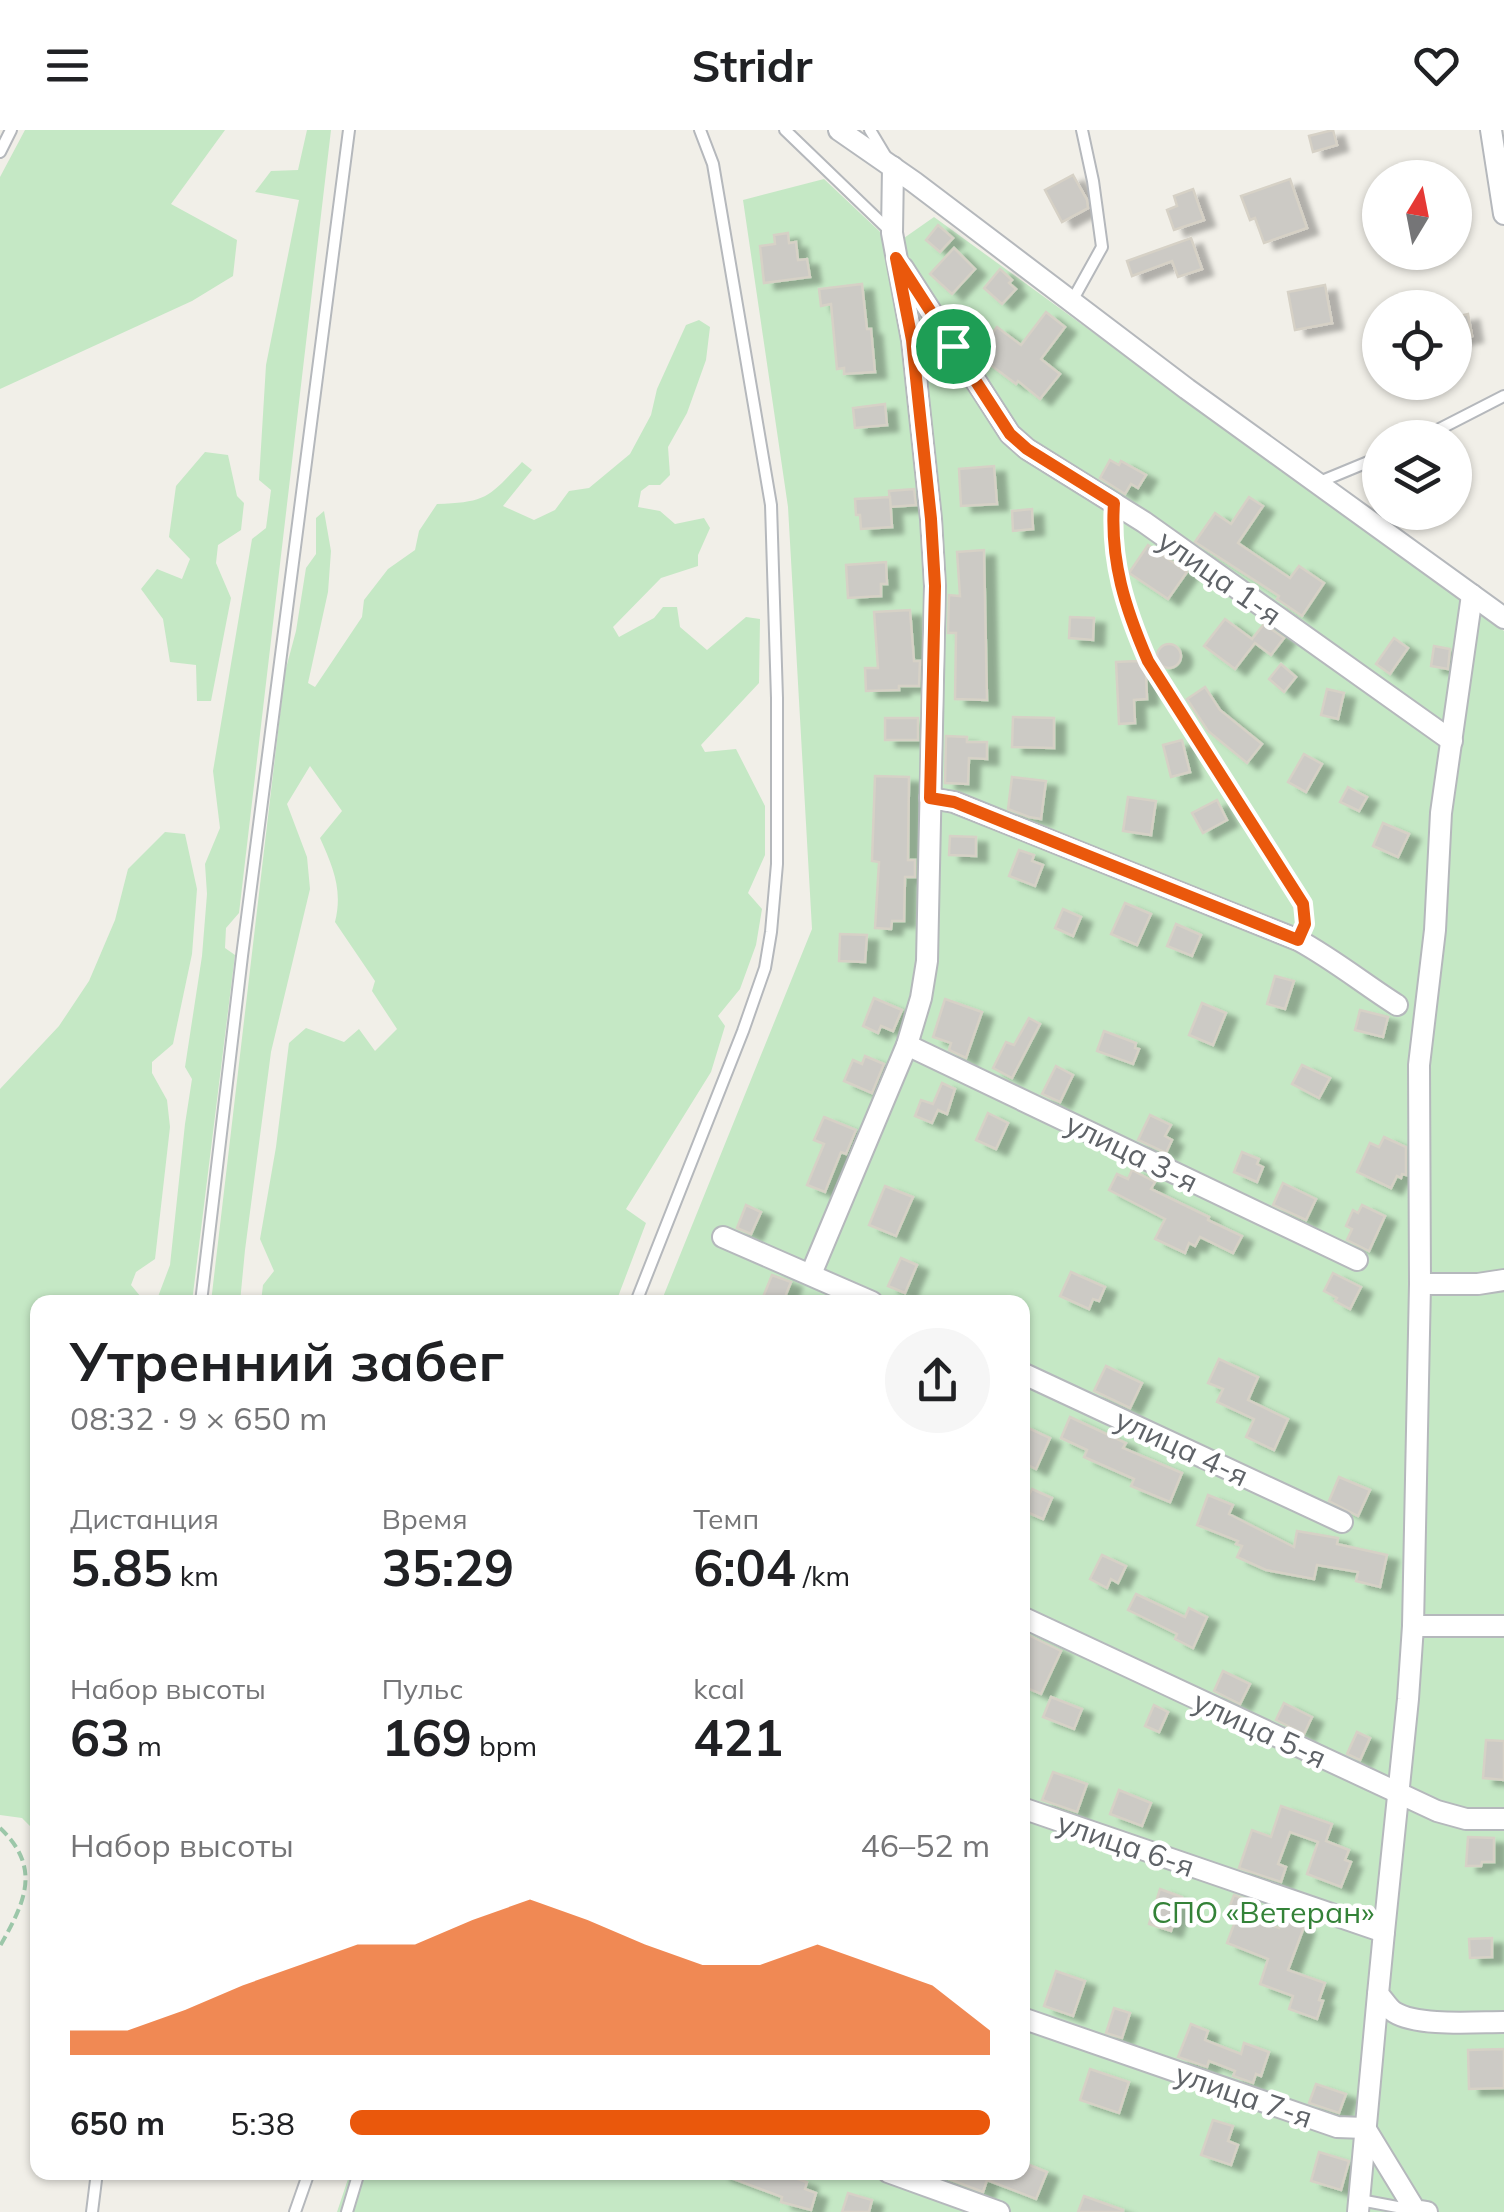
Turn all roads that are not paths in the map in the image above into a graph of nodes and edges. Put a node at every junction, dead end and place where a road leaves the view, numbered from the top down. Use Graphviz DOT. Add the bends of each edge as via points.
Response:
graph roads {
  1 [pos="10,130"];
  2 [pos="349,130"];
  3 [pos="700,130"];
  4 [pos="784,130"];
  5 [pos="839,130"];
  6 [pos="870,130"];
  7 [pos="1082,130"];
  8 [pos="1491,130"];
  9 [pos="0,152"];
  10 [pos="893,167"];
  11 [pos="1504,214"];
  12 [pos="892,233"];
  13 [pos="896,258"];
  14 [pos="1072,302"];
  15 [pos="1504,396"];
  16 [pos="1457,420"];
  17 [pos="1362,464"];
  18 [pos="1317,483"];
  19 [pos="1114,503"];
  20 [pos="1472,596"];
  21 [pos="1504,618"];
  22 [pos="1452,741"];
  23 [pos="930,798"];
  24 [pos="1298,940"];
  25 [pos="1397,1005"];
  26 [pos="908,1044"];
  27 [pos="722,1237"];
  28 [pos="1357,1260"];
  29 [pos="811,1274"];
  30 [pos="1504,1280"];
  31 [pos="1420,1284"];
  32 [pos="202,1295"];
  33 [pos="639,1295"];
  34 [pos="857,1295"];
  35 [pos="1030,1377"];
  36 [pos="1342,1522"];
  37 [pos="1030,1621"];
  38 [pos="1413,1626"];
  39 [pos="1504,1626"];
  40 [pos="1397,1794"];
  41 [pos="1030,1811"];
  42 [pos="1504,1819"];
  43 [pos="1384,1932"];
  44 [pos="1378,1994"];
  45 [pos="1030,2021"];
  46 [pos="1504,2022"];
  47 [pos="1365,2128"];
  48 [pos="96,2180"];
  49 [pos="307,2180"];
  50 [pos="357,2180"];
  51 [pos="910,2180"];
  52 [pos="1359,2206"];
  53 [pos="92,2212"];
  54 [pos="295,2212"];
  55 [pos="347,2212"];
  56 [pos="999,2212"];
  57 [pos="1419,2212"];
  1 -- 9 [label="lane"];
  2 -- 32 [label="lane"];
  3 -- 33 [label="lane" via="714,164 771,505 777,864 765,968"];
  4 -- 12 [label="lane"];
  5 -- 10 [label="street"];
  6 -- 10 [label="lane"];
  7 -- 14 [label="lane" via="1102,248"];
  8 -- 11 [label="street"];
  10 -- 12 [label="street"];
  10 -- 14 [label="street"];
  12 -- 13 [label="street"];
  13 -- 19 [label="street, улица 1-я" via="1010,434"];
  13 -- 23 [label="street" via="931,519"];
  14 -- 18 [label="street"];
  15 -- 16 [label="lane"];
  17 -- 18 [label="lane"];
  18 -- 20 [label="street"];
  19 -- 22 [label="street, улица 1-я"];
  19 -- 24 [label="lane" via="1114,558 1130,620 1148,661 1303,904"];
  20 -- 21 [label="street"];
  20 -- 22 [label="street"];
  22 -- 31 [label="street" via="1419,1065"];
  23 -- 24 [label="street"];
  23 -- 26 [label="street" via="926,961"];
  24 -- 25 [label="street"];
  26 -- 28 [label="street, улица 3-я"];
  26 -- 29 [label="street"];
  27 -- 29 [label="street"];
  29 -- 34 [label="street"];
  30 -- 31 [label="street"];
  31 -- 38 [label="street"];
  35 -- 36 [label="street, улица 4-я"];
  37 -- 40 [label="street, улица 5-я"];
  38 -- 39 [label="street"];
  38 -- 40 [label="street"];
  40 -- 42 [label="street, улица 5-я" via="1438,1812"];
  40 -- 43 [label="street"];
  41 -- 43 [label="street, улица 6-я"];
  43 -- 44 [label="street"];
  44 -- 46 [label="street" via="1395,2012 1420,2020"];
  44 -- 47 [label="street"];
  45 -- 47 [label="street, улица 7-я" via="1337,2127"];
  47 -- 52 [label="street"];
  47 -- 57 [label="street"];
  48 -- 53 [label="lane"];
  49 -- 54 [label="lane"];
  50 -- 55 [label="lane"];
  51 -- 56 [label="street"];
  52 -- 57 [label="lane"];
}
